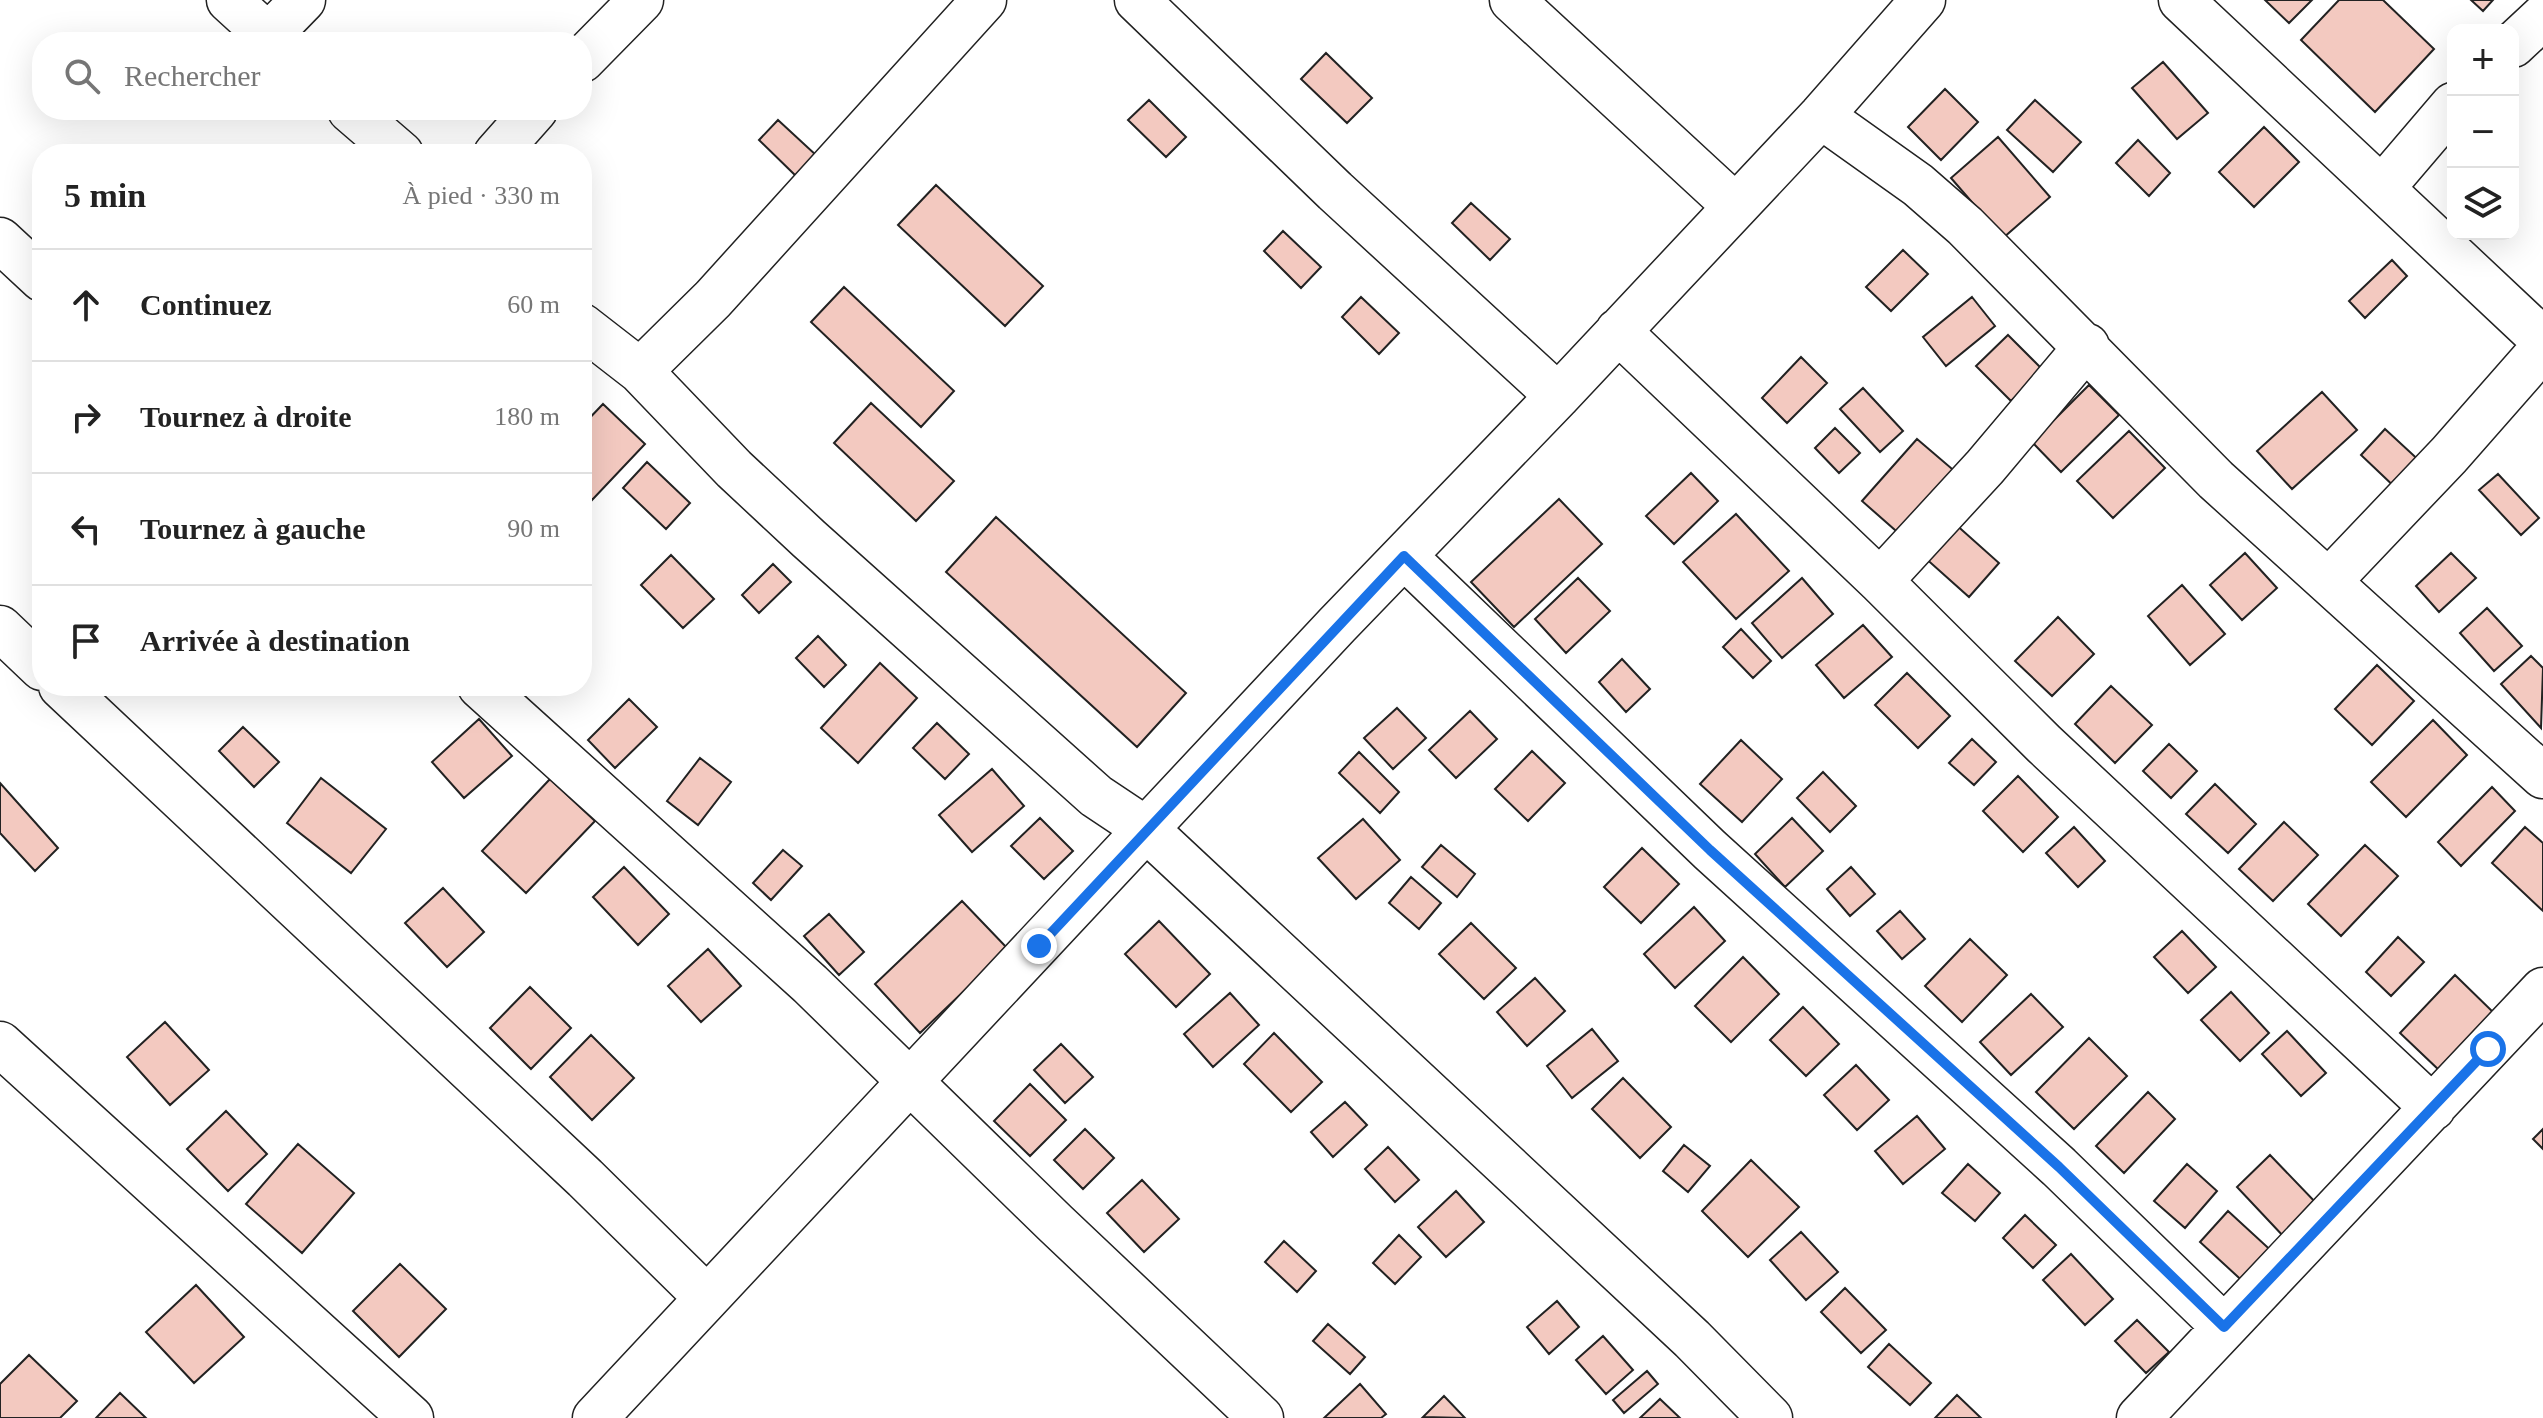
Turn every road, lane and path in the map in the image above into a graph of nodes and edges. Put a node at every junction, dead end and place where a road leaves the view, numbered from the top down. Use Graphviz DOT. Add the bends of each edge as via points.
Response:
graph roads {
  1 [pos="229,0"];
  2 [pos="303,0"];
  3 [pos="641,0"];
  4 [pos="984,0"];
  5 [pos="1137,0"];
  6 [pos="1512,0"];
  7 [pos="2181,0"];
  8 [pos="1912,3"];
  9 [pos="2543,17"];
  10 [pos="264,32"];
  11 [pos="278,32"];
  12 [pos="2519,39"];
  13 [pos="592,50"];
  14 [pos="2447,112"];
  15 [pos="1821,116"];
  16 [pos="362,120"];
  17 [pos="526,120"];
  18 [pos="389,144"];
  19 [pos="505,144"];
  20 [pos="2383,187"];
  21 [pos="1735,206"];
  22 [pos="0,240"];
  23 [pos="32,270"];
  24 [pos="1618,331"];
  25 [pos="592,334"];
  26 [pos="2543,340"];
  27 [pos="2087,346"];
  28 [pos="2543,348"];
  29 [pos="640,371"];
  30 [pos="1558,396"];
  31 [pos="1404,556"];
  32 [pos="2330,580"];
  33 [pos="1880,581"];
  34 [pos="0,628"];
  35 [pos="32,658"];
  36 [pos="72,696"];
  37 [pos="491,696"];
  38 [pos="2543,776"];
  39 [pos="1147,830"];
  40 [pos="2543,990"];
  41 [pos="0,1044"];
  42 [pos="912,1081"];
  43 [pos="2433,1108"];
  44 [pos="706,1297"];
  45 [pos="2224,1327"];
  46 [pos="2145,1416"];
  47 [pos="411,1418"];
  48 [pos="595,1418"];
  49 [pos="1261,1418"];
  50 [pos="1770,1418"];
  1 -- 10 [label="street"];
  2 -- 11 [label="street"];
  3 -- 13 [label="street"];
  4 -- 29 [label="street" via="734,276"];
  5 -- 30 [label="street"];
  6 -- 21 [label="street"];
  7 -- 20 [label="street"];
  8 -- 15 [label="street"];
  9 -- 12 [label="street"];
  14 -- 20 [label="street"];
  15 -- 21 [label="street"];
  15 -- 27 [label="street" via="1918,185"];
  16 -- 18 [label="street"];
  17 -- 19 [label="street"];
  20 -- 26 [label="street"];
  21 -- 24 [label="street"];
  22 -- 23 [label="street"];
  24 -- 30 [label="street"];
  24 -- 33 [label="street"];
  25 -- 29 [label="street"];
  27 -- 32 [label="street" via="2216,480"];
  27 -- 33 [label="street"];
  28 -- 32 [label="street"];
  29 -- 39 [label="street" via="809,539 1096,796"];
  30 -- 31 [label="street"];
  31 -- 39 [label="street"];
  31 -- 45 [label="street" via="1710,850 2059,1167"];
  32 -- 38 [label="street"];
  33 -- 43 [label="street" via="2044,744"];
  34 -- 35 [label="street"];
  36 -- 44 [label="street"];
  37 -- 42 [label="street"];
  39 -- 42 [label="street"];
  39 -- 50 [label="street"];
  40 -- 43 [label="street"];
  41 -- 47 [label="street"];
  42 -- 44 [label="street"];
  42 -- 49 [label="street"];
  43 -- 45 [label="street"];
  44 -- 48 [label="street"];
  45 -- 46 [label="street"];
}
